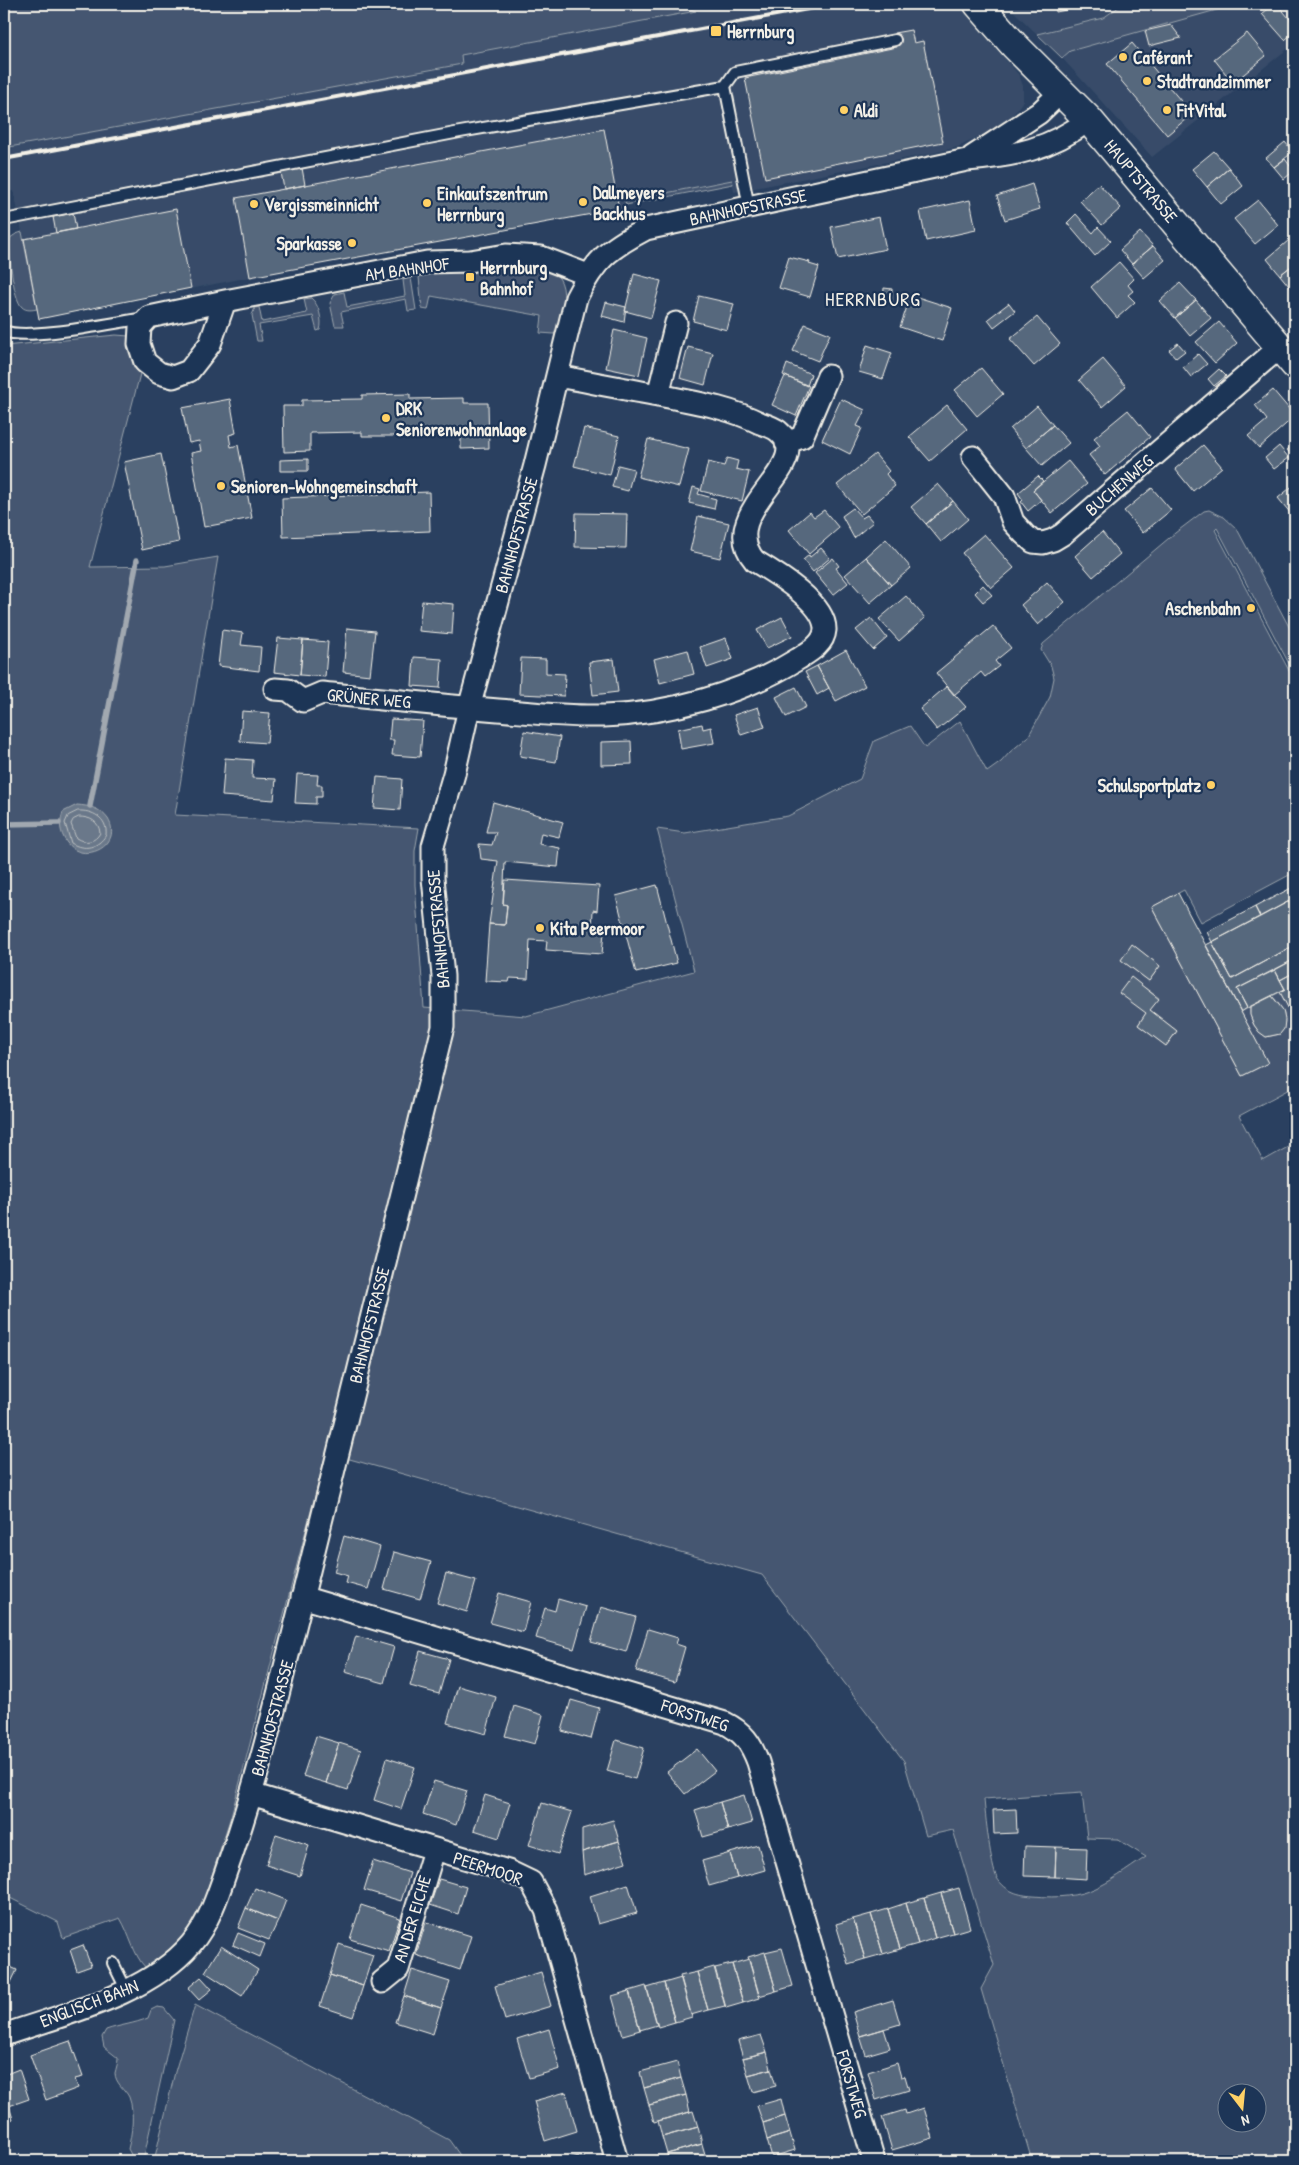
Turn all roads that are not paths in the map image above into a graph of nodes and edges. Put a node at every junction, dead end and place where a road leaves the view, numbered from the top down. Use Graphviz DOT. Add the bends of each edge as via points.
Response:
graph roads {
  1 [pos="978,4"];
  2 [pos="896,40"];
  3 [pos="725,86"];
  4 [pos="1062,92"];
  5 [pos="1089,120"];
  6 [pos="967,160"];
  7 [pos="749,207"];
  8 [pos="4,220"];
  9 [pos="588,275"];
  10 [pos="225,301"];
  11 [pos="149,317"];
  12 [pos="676,323"];
  13 [pos="4,331"];
  14 [pos="1288,356"];
  15 [pos="557,376"];
  16 [pos="828,376"];
  17 [pos="658,395"];
  18 [pos="786,443"];
  19 [pos="973,458"];
  20 [pos="275,689"];
  21 [pos="469,708"];
  22 [pos="302,1597"];
  23 [pos="251,1794"];
  24 [pos="434,1850"];
  25 [pos="112,1963"];
  26 [pos="171,1963"];
  27 [pos="382,1982"];
  28 [pos="127,1992"];
  29 [pos="4,2035"];
  30 [pos="617,2161"];
  31 [pos="874,2161"];
  1 -- 4 [label="main road, HAUPTSTRASSE"];
  2 -- 3 [label="lane" via="735,72"];
  3 -- 7 [label="lane"];
  3 -- 8 [label="lane" via="460,132"];
  4 -- 5 [label="main road, HAUPTSTRASSE"];
  4 -- 6 [label="street, BAHNHOFSTRASSE" via="1039,113"];
  5 -- 6 [label="street, BAHNHOFSTRASSE" via="1046,146 1006,156"];
  5 -- 14 [label="main road, HAUPTSTRASSE"];
  6 -- 7 [label="street, BAHNHOFSTRASSE"];
  7 -- 9 [label="street, BAHNHOFSTRASSE" via="646,229 604,254"];
  9 -- 10 [label="street, AM BAHNHOF" via="542,257 506,255 470,261 427,262"];
  9 -- 15 [label="street, BAHNHOFSTRASSE" via="576,298"];
  10 -- 11 [label="street, AM BAHNHOF"];
  10 -- 11 [label="street" via="210,344 189,370 173,377 159,373 145,362 139,344 140,327"];
  11 -- 13 [label="lane" via="39,334 13,335"];
  12 -- 17 [label="street"];
  14 -- 19 [label="street, BUCHENWEG" via="1053,540 1033,542 1024,534 1013,522 1004,496"];
  15 -- 17 [label="street"];
  15 -- 21 [label="street, BAHNHOFSTRASSE"];
  16 -- 18 [label="street" via="802,437"];
  17 -- 18 [label="street" via="704,403 746,416 778,431"];
  18 -- 21 [label="street" via="784,465 744,525 744,541 754,561 813,604 824,620 823,639 818,645 782,669 745,685 701,700 641,713 569,716"];
  20 -- 21 [label="street, GRÜNER WEG" via="288,690 302,701 322,693"];
  21 -- 22 [label="street, BAHNHOFSTRASSE" via="434,846 433,878 443,976 443,1027"];
  22 -- 23 [label="street, BAHNHOFSTRASSE"];
  22 -- 31 [label="street, FORSTWEG" via="738,1729 758,1762"];
  23 -- 24 [label="street, PEERMOOR"];
  23 -- 26 [label="street, BAHNHOFSTRASSE" via="212,1910 191,1944"];
  24 -- 27 [label="street, AN DER EICHE" via="398,1969"];
  24 -- 30 [label="street, PEERMOOR" via="508,1871 531,1882 546,1910"];
  25 -- 28 [label="lane"];
  26 -- 28 [label="street, ENGLISCH BAHN"];
  28 -- 29 [label="street, ENGLISCH BAHN"];
}
